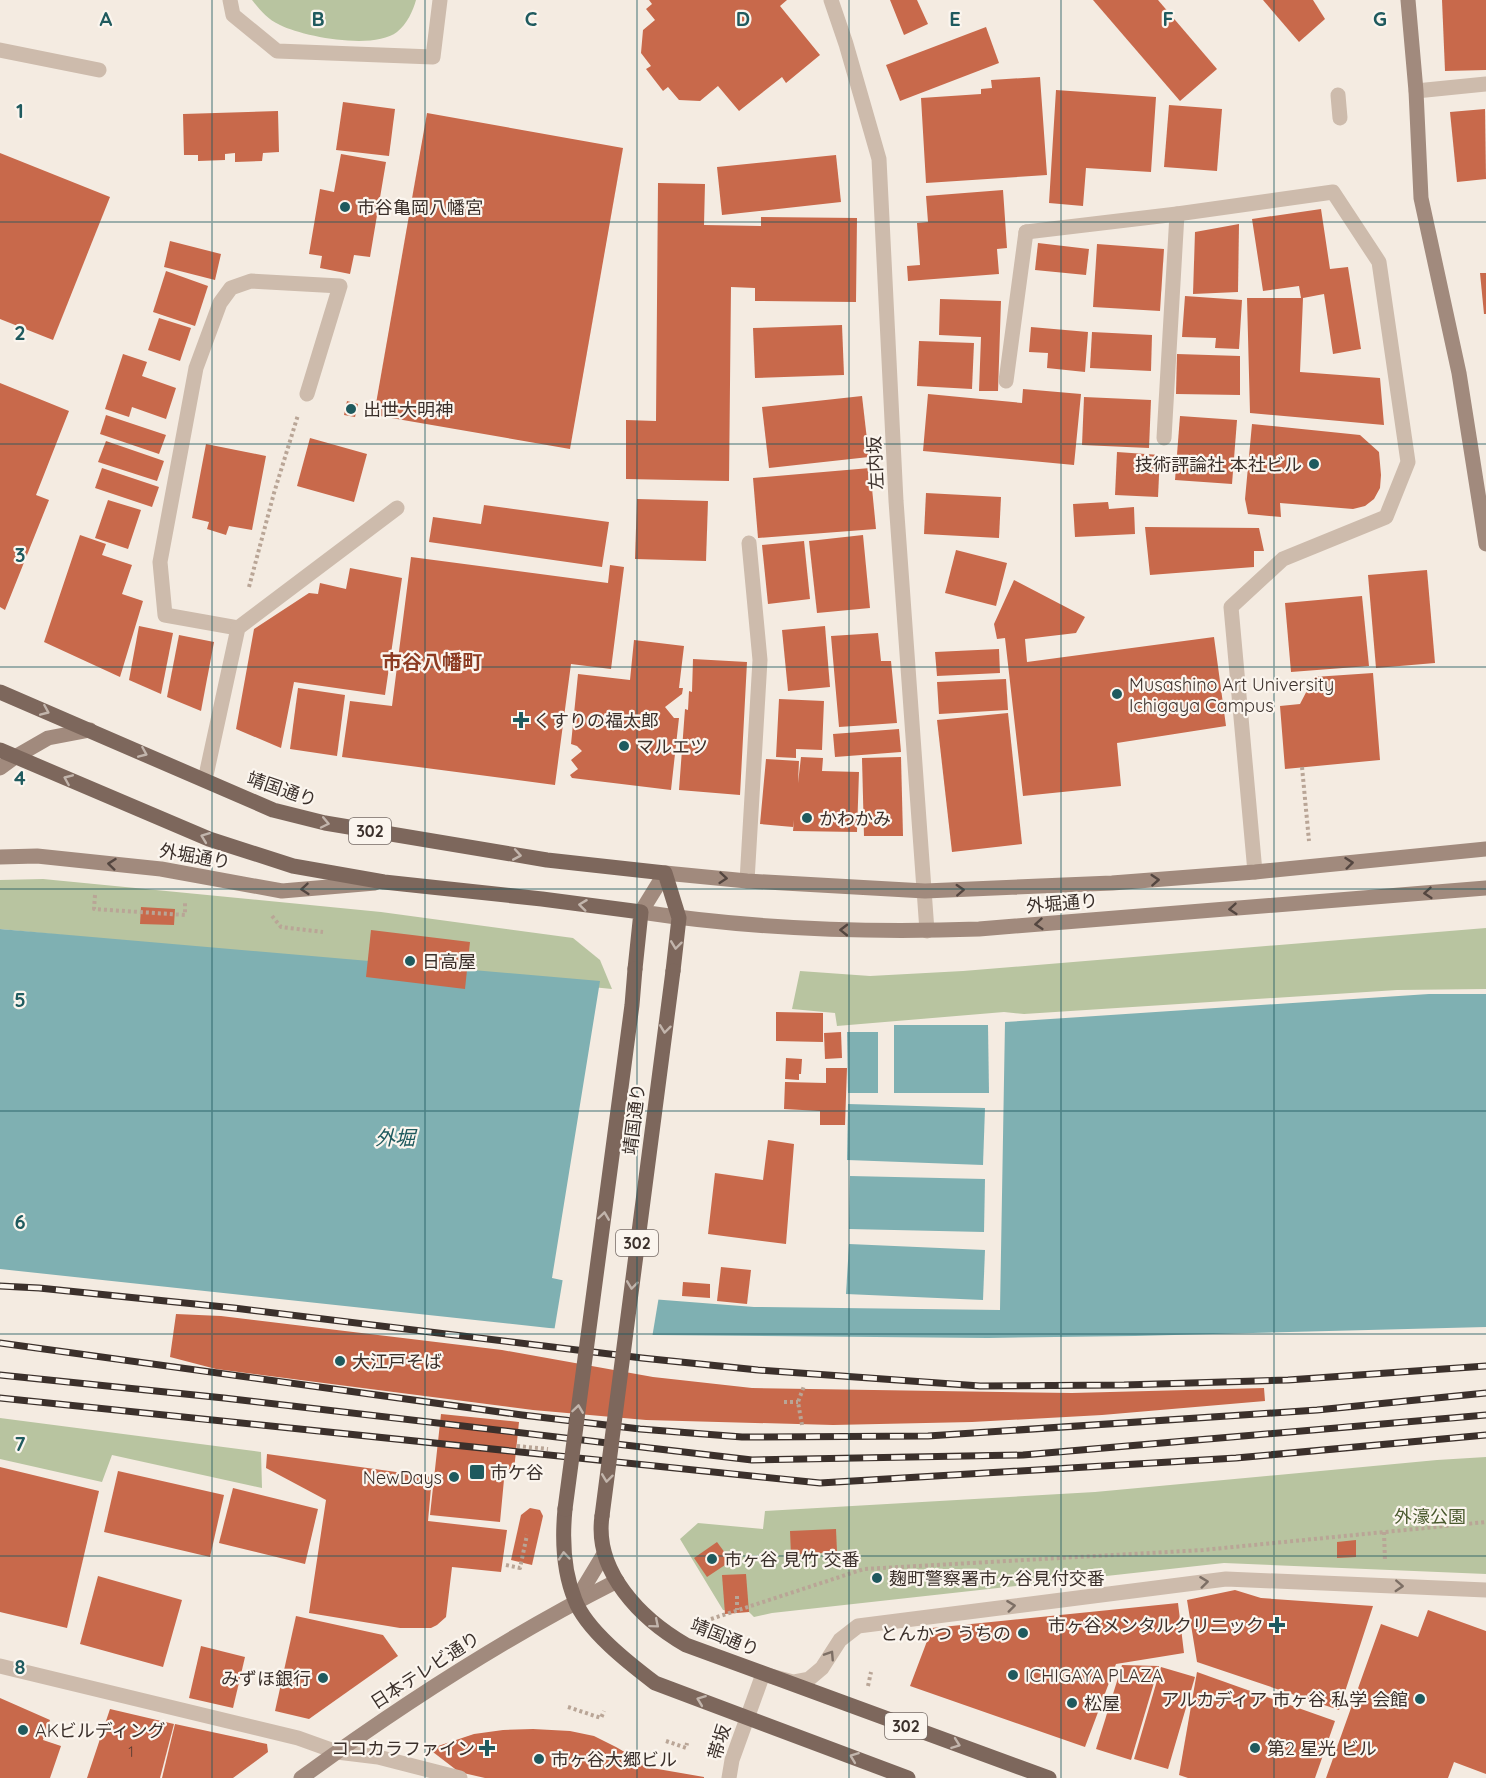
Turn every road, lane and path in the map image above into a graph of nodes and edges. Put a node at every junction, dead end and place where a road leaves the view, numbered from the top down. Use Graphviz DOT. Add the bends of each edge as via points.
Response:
graph roads {
  1 [pos="230,0"];
  2 [pos="440,0"];
  3 [pos="831,0"];
  4 [pos="1408,0"];
  5 [pos="0,50"];
  6 [pos="99,70"];
  7 [pos="1486,84"];
  8 [pos="1416,91"];
  9 [pos="1338,95"];
  10 [pos="1340,118"];
  11 [pos="1177,214"];
  12 [pos="1006,381"];
  13 [pos="307,394"];
  14 [pos="295,424"];
  15 [pos="1164,438"];
  16 [pos="1484,506"];
  17 [pos="397,508"];
  18 [pos="749,543"];
  19 [pos="1486,544"];
  20 [pos="238,628"];
  21 [pos="0,692"];
  22 [pos="90,730"];
  23 [pos="0,750"];
  24 [pos="15,756"];
  25 [pos="1302,767"];
  26 [pos="0,768"];
  27 [pos="205,780"];
  28 [pos="1486,849"];
  29 [pos="0,857"];
  30 [pos="1311,867"];
  31 [pos="1255,872"];
  32 [pos="665,873"];
  33 [pos="747,881"];
  34 [pos="384,882"];
  35 [pos="1486,888"];
  36 [pos="925,891"];
  37 [pos="95,895"];
  38 [pos="185,902"];
  39 [pos="266,910"];
  40 [pos="641,912"];
  41 [pos="679,918"];
  42 [pos="927,931"];
  43 [pos="323,932"];
  44 [pos="804,1386"];
  45 [pos="784,1402"];
  46 [pos="798,1402"];
  47 [pos="802,1425"];
  48 [pos="517,1446"];
  49 [pos="548,1449"];
  50 [pos="1486,1522"];
  51 [pos="527,1535"];
  52 [pos="604,1554"];
  53 [pos="506,1565"];
  54 [pos="617,1581"];
  55 [pos="1486,1590"];
  56 [pos="737,1596"];
  57 [pos="575,1602"];
  58 [pos="737,1610"];
  59 [pos="711,1618"];
  60 [pos="0,1666"];
  61 [pos="871,1672"];
  62 [pos="763,1674"];
  63 [pos="868,1688"];
  64 [pos="568,1707"];
  65 [pos="604,1711"];
  66 [pos="747,1718"];
  67 [pos="666,1741"];
  68 [pos="687,1743"];
  69 [pos="337,1752"];
  70 [pos="301,1778"];
  71 [pos="460,1778"];
  72 [pos="729,1778"];
  73 [pos="908,1778"];
  74 [pos="1049,1778"];
  1 -- 2 [label="street" via="233,15 277,51 433,57"];
  3 -- 36 [label="street, 左内坂" via="879,159 896,501"];
  4 -- 8 [label="main road"];
  5 -- 6 [label="street"];
  7 -- 8 [label="street"];
  8 -- 16 [label="main road" via="1421,198"];
  9 -- 10 [label="street"];
  11 -- 12 [label="street" via="1026,232"];
  11 -- 15 [label="street"];
  11 -- 31 [label="street" via="1333,192 1379,262 1408,462 1386,517 1283,559 1231,608"];
  13 -- 20 [label="street" via="339,286 251,281 231,288 220,303 196,368 160,562 165,615"];
  14 -- 20 [label="path"];
  16 -- 19 [label="main road"];
  17 -- 20 [label="street"];
  18 -- 33 [label="street" via="760,660"];
  20 -- 27 [label="street"];
  21 -- 22 [label="main road, 靖国通り / 302, one-way"];
  22 -- 24 [label="main road" via="48,738"];
  22 -- 27 [label="main road, 靖国通り / 302, one-way"];
  23 -- 24 [label="main road"];
  24 -- 26 [label="main road"];
  34 -- 24 [label="main road, one-way" via="293,866 209,839"];
  25 -- 30 [label="path"];
  27 -- 32 [label="main road, 靖国通り / 302, one-way" via="273,810 325,823 547,860"];
  30 -- 28 [label="main road, 外堀通り, one-way"];
  34 -- 29 [label="main road, 外堀通り, one-way" via="282,891 161,869 37,856"];
  30 -- 31 [label="main road, 外堀通り"];
  36 -- 31 [label="main road, 外堀通り, one-way"];
  32 -- 33 [label="main road, 外堀通り, one-way"];
  32 -- 40 [label="main road, 302"];
  32 -- 41 [label="main road, 靖国通り / 302"];
  33 -- 36 [label="main road, 外堀通り"];
  40 -- 34 [label="main road, one-way"];
  35 -- 42 [label="main road, 外堀通り, one-way"];
  36 -- 42 [label="street, 左内坂"];
  37 -- 38 [label="path" via="94,909 185,915"];
  39 -- 43 [label="path" via="281,927"];
  40 -- 41 [label="main road, 外堀通り"];
  57 -- 40 [label="main road, 靖国通り / 302, one-way, bridge" via="565,1568 565,1509"];
  42 -- 41 [label="main road, 外堀通り, one-way" via="812,929"];
  41 -- 52 [label="main road, 靖国通り / 302, one-way, bridge" via="602,1516"];
  44 -- 46 [label="path"];
  45 -- 46 [label="path"];
  46 -- 47 [label="path"];
  48 -- 49 [label="path"];
  50 -- 58 [label="path" via="1203,1550 864,1569"];
  51 -- 53 [label="path" via="520,1568"];
  52 -- 54 [label="main road, 靖国通り / 302"];
  52 -- 57 [label="main road, 日本テレビ通り"];
  54 -- 57 [label="main road, 日本テレビ通り"];
  54 -- 62 [label="main road, 靖国通り / 302, one-way" via="666,1633 686,1645"];
  62 -- 55 [label="street, one-way" via="793,1682 809,1679 822,1668 840,1640 858,1626 1226,1579"];
  56 -- 58 [label="path"];
  66 -- 57 [label="main road, 靖国通り / 302, one-way" via="655,1683 608,1643"];
  57 -- 69 [label="main road, 日本テレビ通り" via="490,1650"];
  58 -- 59 [label="path"];
  60 -- 69 [label="street" via="298,1738"];
  61 -- 63 [label="path"];
  62 -- 66 [label="street, 帯坂"];
  62 -- 74 [label="main road, 靖国通り / 302, one-way"];
  64 -- 65 [label="path" via="601,1718"];
  66 -- 72 [label="street, 帯坂"];
  73 -- 66 [label="main road, 靖国通り / 302, one-way"];
  67 -- 68 [label="path" via="686,1748"];
  69 -- 70 [label="main road, 日本テレビ通り"];
  69 -- 71 [label="street" via="378,1757"];
}
